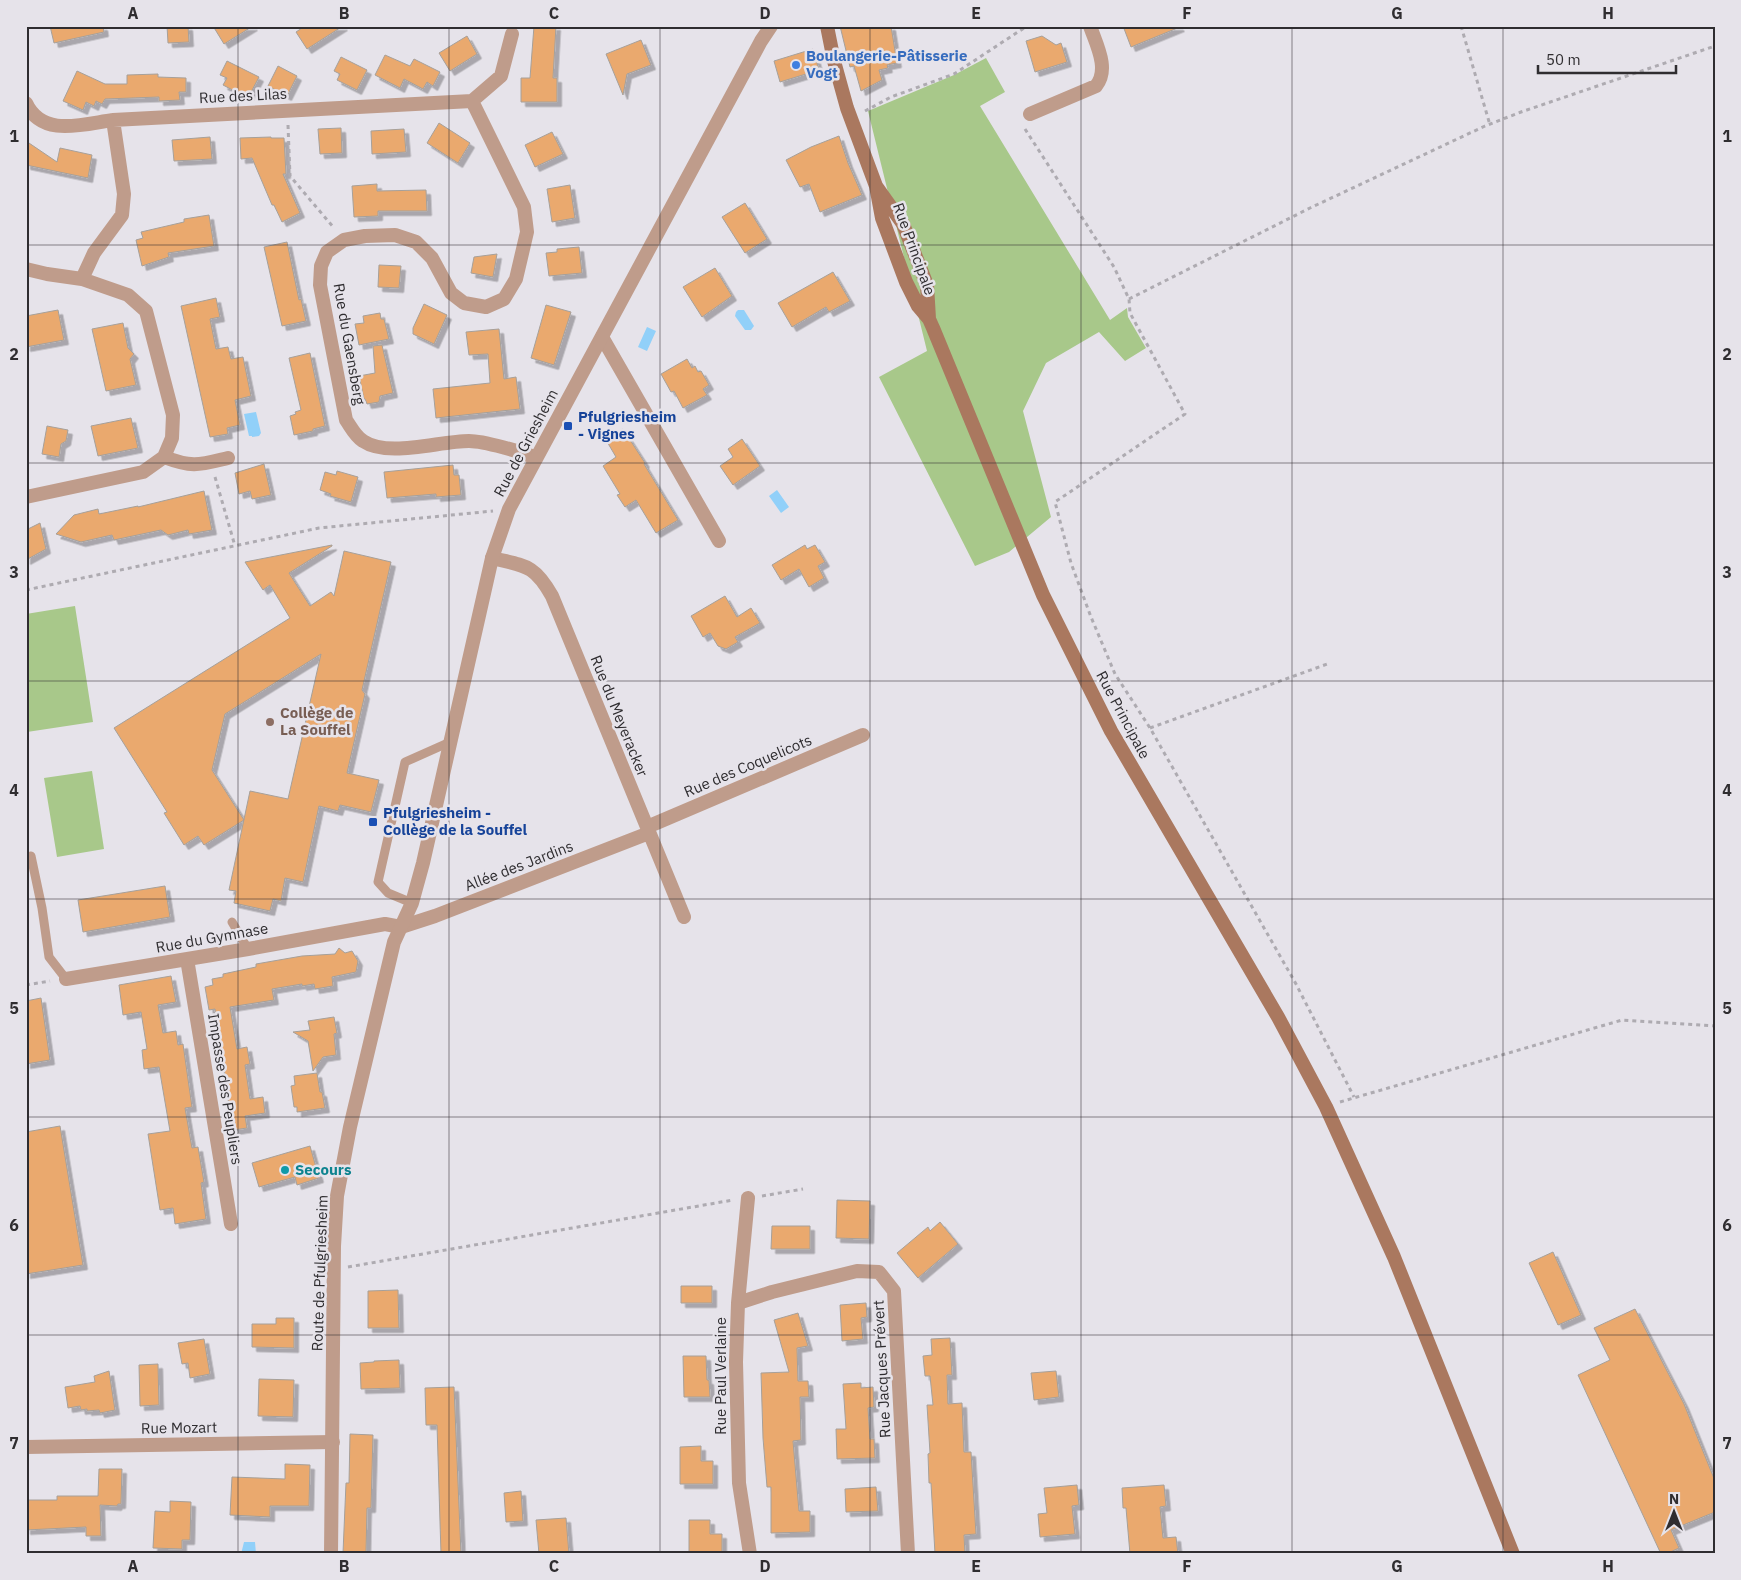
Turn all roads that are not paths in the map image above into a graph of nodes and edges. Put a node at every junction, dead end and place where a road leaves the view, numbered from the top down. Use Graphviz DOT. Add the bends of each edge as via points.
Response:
graph roads {
  1 [pos="771,26"];
  2 [pos="826,26"];
  3 [pos="1090,26"];
  4 [pos="512,34"];
  5 [pos="472,102"];
  6 [pos="26,103"];
  7 [pos="1030,114"];
  8 [pos="114,120"];
  9 [pos="26,269"];
  10 [pos="82,279"];
  11 [pos="602,336"];
  12 [pos="164,457"];
  13 [pos="228,458"];
  14 [pos="536,458"];
  15 [pos="26,497"];
  16 [pos="718,542"];
  17 [pos="492,558"];
  18 [pos="863,735"];
  19 [pos="450,742"];
  20 [pos="648,830"];
  21 [pos="31,856"];
  22 [pos="410,907"];
  23 [pos="684,918"];
  24 [pos="232,922"];
  25 [pos="401,927"];
  26 [pos="248,949"];
  27 [pos="187,959"];
  28 [pos="66,979"];
  29 [pos="748,1198"];
  30 [pos="231,1224"];
  31 [pos="738,1303"];
  32 [pos="333,1442"];
  33 [pos="26,1447"];
  34 [pos="331,1554"];
  35 [pos="750,1554"];
  36 [pos="908,1554"];
  37 [pos="1513,1554"];
  1 -- 11 [label="street, Rue de Griesheim"];
  2 -- 37 [label="main road, Rue Principale" via="851,118 876,186 903,224 927,285 929,319 1043,596 1111,731 1278,1017 1326,1107 1394,1258"];
  3 -- 7 [label="street" via="1101,61 1101,81"];
  4 -- 5 [label="street" via="502,76"];
  5 -- 8 [label="street, Rue des Lilas"];
  5 -- 14 [label="street, Rue du Gaensberg" via="524,207 527,232 516,279 504,299 486,307 464,303 451,293 432,258 416,242 395,235 344,240 327,252 321,266 320,285 346,420 362,441 388,449 470,441"];
  6 -- 8 [label="street, Rue des Lilas" via="37,118 55,126"];
  8 -- 10 [label="street" via="124,194 122,215 94,253"];
  9 -- 10 [label="street"];
  10 -- 12 [label="street" via="128,295 146,311 173,415 172,438"];
  11 -- 14 [label="street, Rue de Griesheim"];
  11 -- 16 [label="street"];
  12 -- 13 [label="street" via="196,466"];
  12 -- 15 [label="street" via="143,472"];
  14 -- 17 [label="street, Rue de Griesheim" via="509,509"];
  17 -- 19 [label="street, Rue de Griesheim"];
  17 -- 20 [label="street, Rue du Meyeracker" via="528,567 543,580"];
  18 -- 20 [label="street, Rue des Coquelicots"];
  19 -- 22 [label="street, Rue de Griesheim"];
  19 -- 22 [label="lane" via="405,762 393,810 378,882 388,893"];
  20 -- 23 [label="street, Rue du Meyeracker"];
  20 -- 25 [label="street, Allée des Jardins"];
  21 -- 28 [label="lane" via="49,957"];
  22 -- 25 [label="street, Route de Pfulgriesheim"];
  24 -- 26 [label="lane"];
  25 -- 26 [label="street, Rue du Gymnase" via="385,924"];
  25 -- 32 [label="street, Route de Pfulgriesheim" via="394,942 343,1162 335,1218"];
  26 -- 27 [label="street, Rue du Gymnase"];
  27 -- 28 [label="street, Rue du Gymnase"];
  27 -- 30 [label="street, Impasse des Peupliers"];
  29 -- 31 [label="street, Rue Paul Verlaine"];
  31 -- 35 [label="street, Rue Paul Verlaine" via="739,1483"];
  31 -- 36 [label="street, Rue Jacques Prévert" via="857,1271 879,1272 894,1291"];
  32 -- 33 [label="street, Rue Mozart"];
  32 -- 34 [label="street, Route de Pfulgriesheim"];
}
